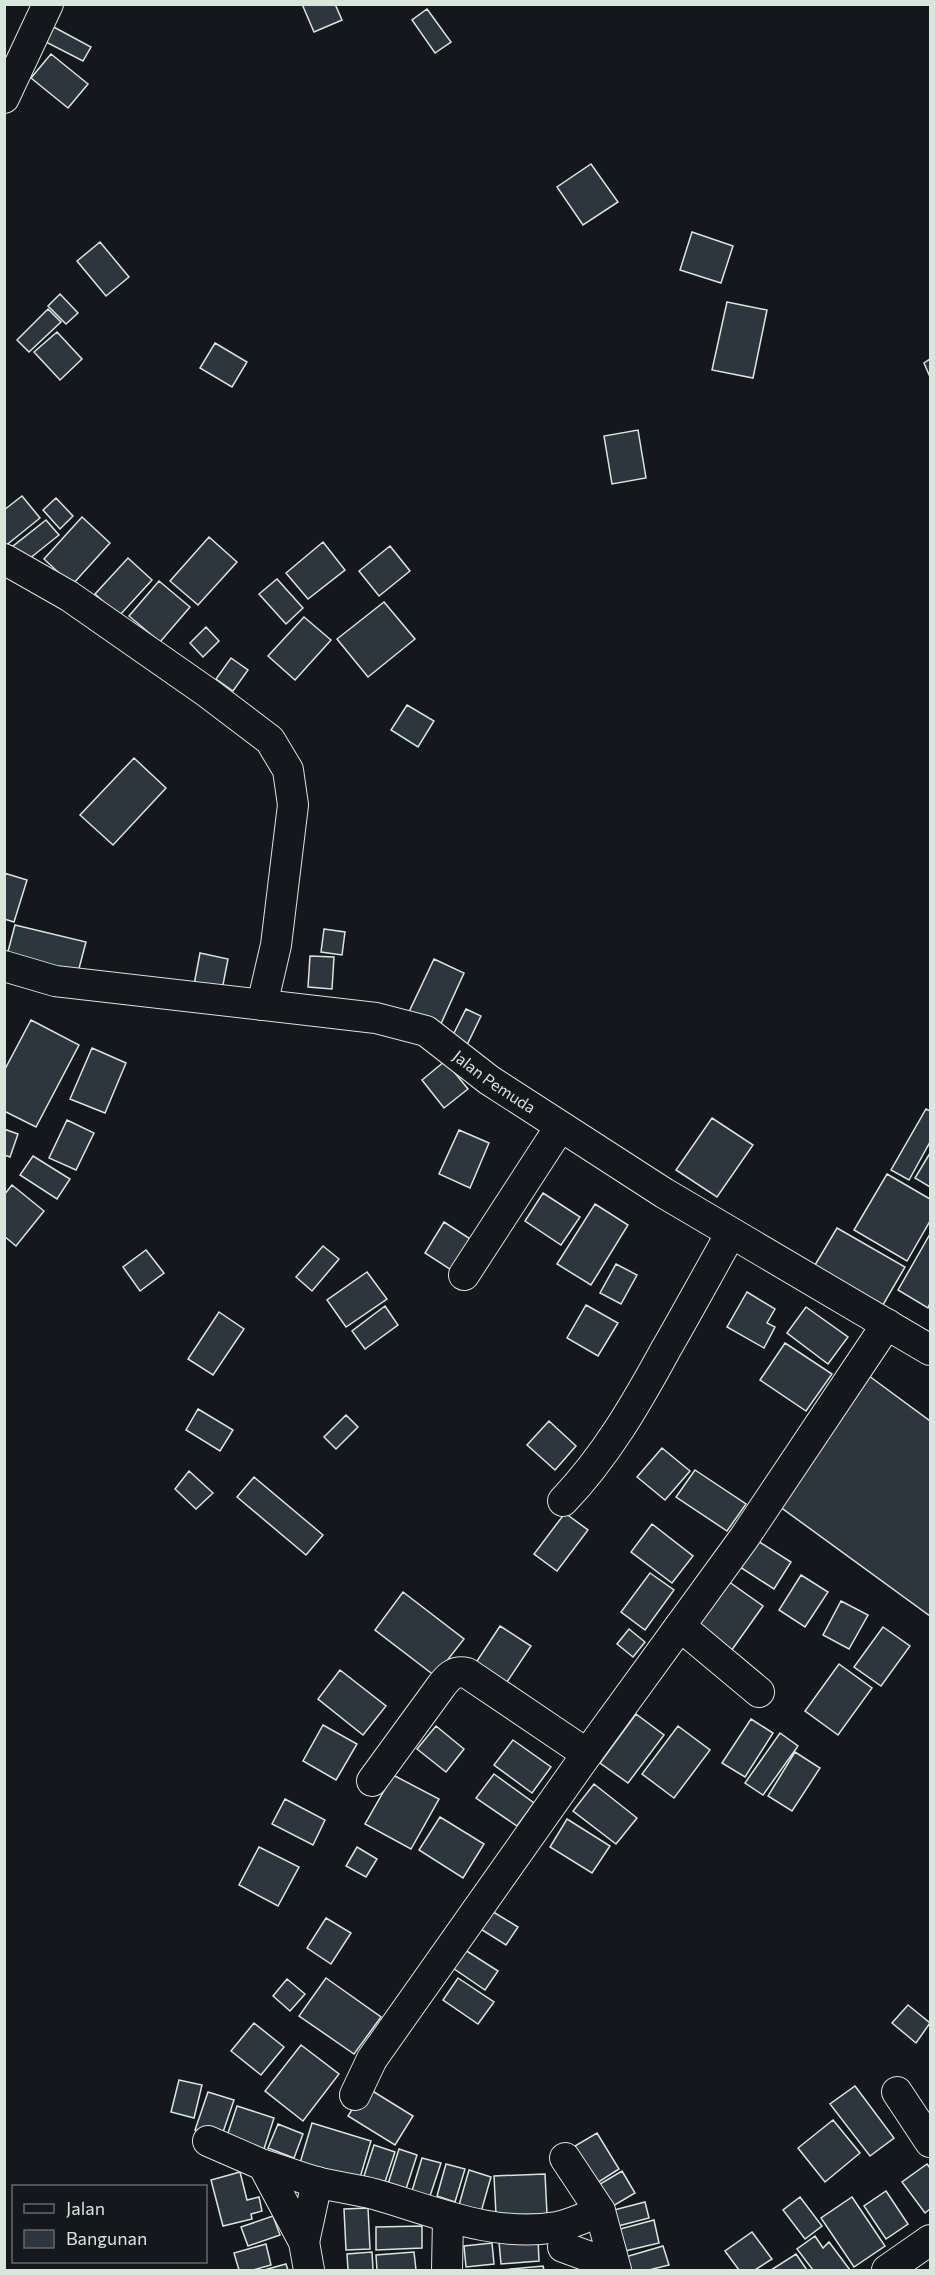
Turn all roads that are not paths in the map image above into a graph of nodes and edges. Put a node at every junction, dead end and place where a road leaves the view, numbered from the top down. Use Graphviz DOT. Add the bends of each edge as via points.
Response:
graph roads {
  1 [pos="48,4"];
  2 [pos="4,98"];
  3 [pos="4,559"];
  4 [pos="4,966"];
  5 [pos="262,1005"];
  6 [pos="560,1126"];
  7 [pos="731,1233"];
  8 [pos="464,1275"];
  9 [pos="887,1324"];
  10 [pos="930,1350"];
  11 [pos="563,1501"];
  12 [pos="680,1626"];
  13 [pos="759,1692"];
  14 [pos="587,1754"];
  15 [pos="372,1782"];
  16 [pos="897,2092"];
  17 [pos="355,2095"];
  18 [pos="208,2141"];
  19 [pos="930,2142"];
  20 [pos="565,2158"];
  21 [pos="263,2164"];
  22 [pos="317,2182"];
  23 [pos="600,2211"];
  24 [pos="448,2218"];
  25 [pos="930,2240"];
  26 [pos="561,2248"];
  27 [pos="307,2256"];
  28 [pos="447,2271"];
  29 [pos="614,2271"];
  30 [pos="887,2271"];
  1 -- 2 [label="street"];
  3 -- 5 [label="street" via="69,596 208,693 270,740 288,770 293,805 276,945"];
  4 -- 5 [label="street, Jalan Pemuda" via="56,981"];
  5 -- 6 [label="street, Jalan Pemuda" via="376,1018 426,1030 489,1080"];
  6 -- 7 [label="street, Jalan Pemuda"];
  6 -- 8 [label="street"];
  7 -- 9 [label="street, Jalan Pemuda"];
  7 -- 11 [label="street" via="605,1453"];
  9 -- 10 [label="street, Jalan Pemuda"];
  9 -- 12 [label="street" via="744,1538"];
  12 -- 13 [label="street"];
  12 -- 14 [label="street"];
  14 -- 15 [label="street" via="467,1673 459,1672 442,1684"];
  14 -- 17 [label="street" via="372,2059"];
  16 -- 19 [label="street"];
  18 -- 21 [label="street"];
  20 -- 23 [label="street"];
  21 -- 22 [label="street"];
  21 -- 27 [label="street"];
  22 -- 24 [label="street"];
  22 -- 27 [label="street"];
  23 -- 26 [label="street"];
  23 -- 29 [label="street"];
  24 -- 26 [label="street" via="477,2225 538,2228"];
  24 -- 28 [label="street"];
  25 -- 30 [label="street"];
  26 -- 29 [label="street" via="592,2258"];
}
